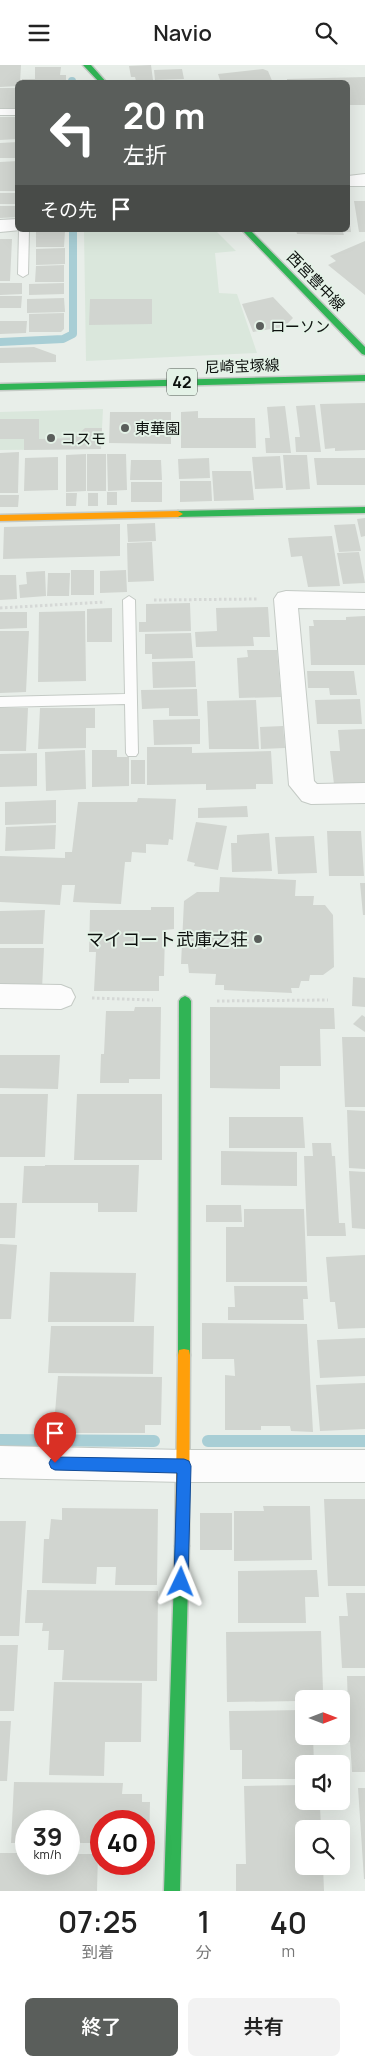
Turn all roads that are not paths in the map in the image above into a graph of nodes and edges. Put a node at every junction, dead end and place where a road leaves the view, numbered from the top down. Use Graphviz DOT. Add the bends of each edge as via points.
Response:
graph roads {
  1 [pos="87,65"];
  2 [pos="101,80"];
  3 [pos="15,111"];
  4 [pos="0,112"];
  5 [pos="365,180"];
  6 [pos="350,181"];
  7 [pos="15,225"];
  8 [pos="0,226"];
  9 [pos="24,232"];
  10 [pos="248,232"];
  11 [pos="23,274"];
  12 [pos="365,352"];
  13 [pos="365,378"];
  14 [pos="0,387"];
  15 [pos="365,510"];
  16 [pos="0,518"];
  17 [pos="128,600"];
  18 [pos="365,601"];
  19 [pos="131,699"];
  20 [pos="0,702"];
  21 [pos="132,753"];
  22 [pos="365,793"];
  23 [pos="0,996"];
  24 [pos="61,997"];
  25 [pos="185,1001"];
  26 [pos="0,1462"];
  27 [pos="184,1466"];
  28 [pos="365,1466"];
  29 [pos="172,1891"];
  1 -- 2 [label="street"];
  3 -- 4 [label="lane"];
  5 -- 6 [label="street"];
  7 -- 8 [label="street"];
  9 -- 11 [label="lane"];
  10 -- 12 [label="street, 西宮豊中線"];
  13 -- 14 [label="street, 尼崎宝塚線 / 42"];
  15 -- 16 [label="street"];
  17 -- 19 [label="lane"];
  18 -- 22 [label="street" via="286,599 302,785 311,794"];
  19 -- 20 [label="lane"];
  19 -- 21 [label="lane"];
  23 -- 24 [label="street"];
  25 -- 27 [label="street"];
  26 -- 27 [label="street"];
  27 -- 28 [label="street"];
  27 -- 29 [label="street"];
}
